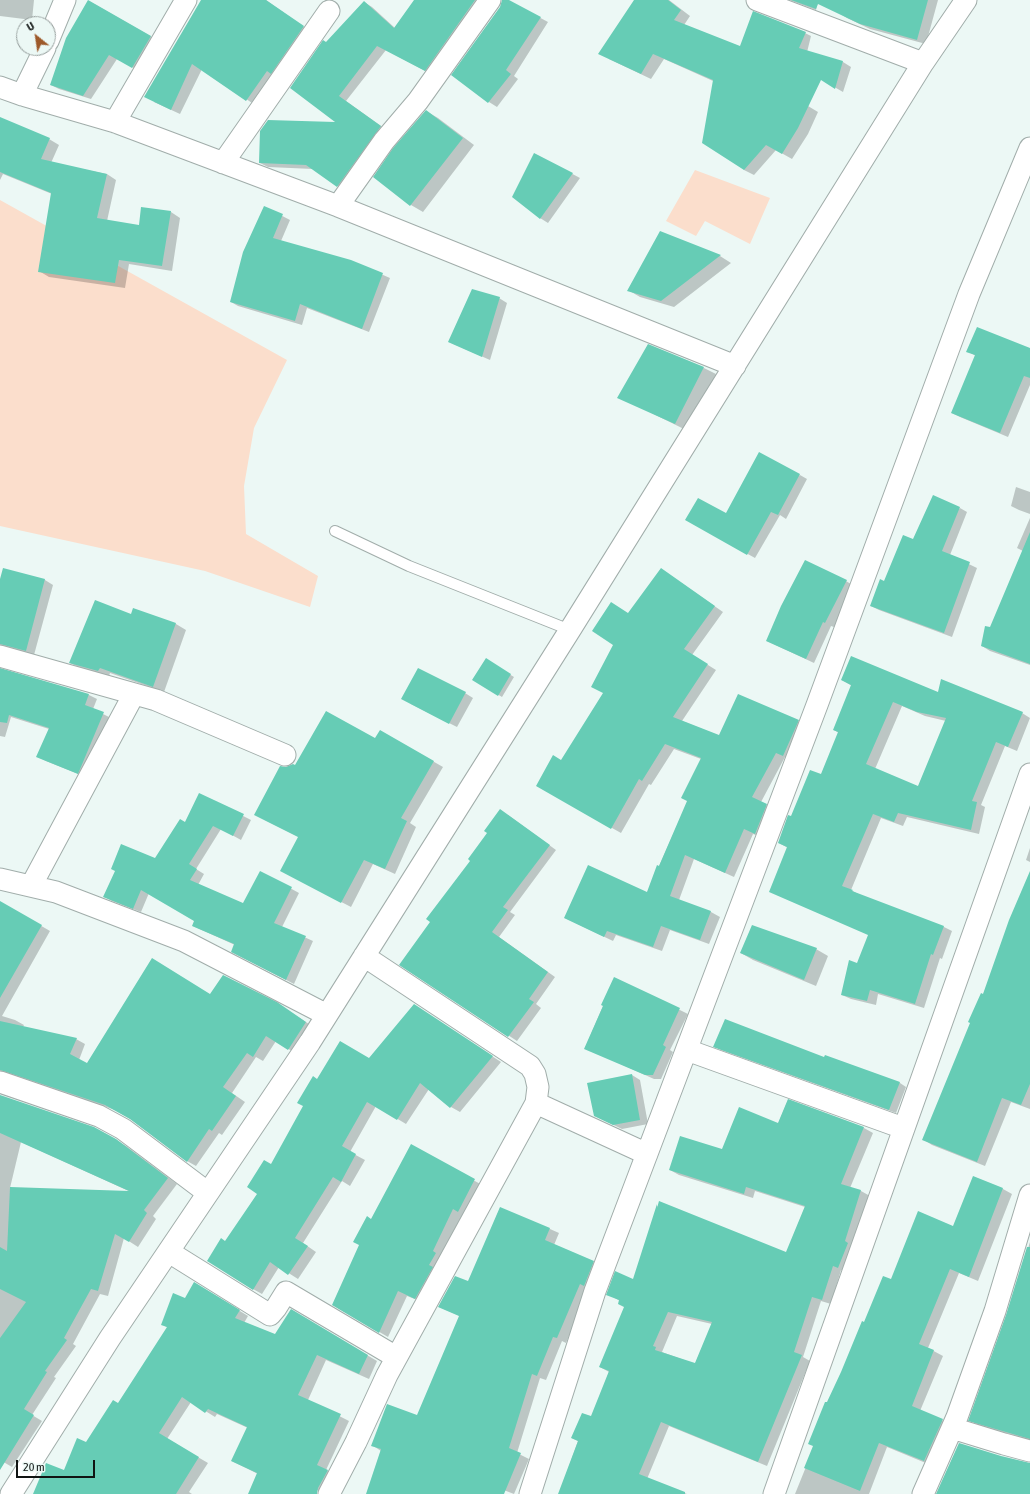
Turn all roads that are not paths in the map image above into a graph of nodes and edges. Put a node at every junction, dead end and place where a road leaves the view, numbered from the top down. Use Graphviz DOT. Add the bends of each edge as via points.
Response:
graph roads {
  1 [pos="65,0"];
  2 [pos="186,0"];
  3 [pos="490,0"];
  4 [pos="757,0"];
  5 [pos="966,0"];
  6 [pos="328,11"];
  7 [pos="56,22"];
  8 [pos="41,56"];
  9 [pos="923,63"];
  10 [pos="0,87"];
  11 [pos="22,95"];
  12 [pos="115,122"];
  13 [pos="1030,148"];
  14 [pos="223,163"];
  15 [pos="338,206"];
  16 [pos="735,366"];
  17 [pos="335,531"];
  18 [pos="570,630"];
  19 [pos="0,656"];
  20 [pos="134,694"];
  21 [pos="284,755"];
  22 [pos="1030,774"];
  23 [pos="0,879"];
  24 [pos="31,886"];
  25 [pos="364,956"];
  26 [pos="327,1015"];
  27 [pos="687,1050"];
  28 [pos="0,1082"];
  29 [pos="536,1103"];
  30 [pos="903,1128"];
  31 [pos="647,1154"];
  32 [pos="208,1193"];
  33 [pos="1030,1195"];
  34 [pos="169,1252"];
  35 [pos="396,1357"];
  36 [pos="952,1428"];
  37 [pos="1030,1451"];
  38 [pos="11,1494"];
  39 [pos="329,1494"];
  40 [pos="530,1494"];
  41 [pos="774,1494"];
  42 [pos="923,1494"];
  1 -- 7 [label="street"];
  2 -- 12 [label="street"];
  3 -- 15 [label="street" via="418,101 384,141"];
  4 -- 9 [label="street"];
  5 -- 9 [label="street"];
  6 -- 14 [label="street"];
  8 -- 11 [label="street"];
  9 -- 16 [label="street"];
  10 -- 11 [label="street"];
  11 -- 12 [label="street"];
  12 -- 14 [label="street"];
  13 -- 27 [label="street" via="969,294"];
  14 -- 15 [label="street"];
  15 -- 16 [label="street"];
  16 -- 18 [label="street"];
  17 -- 18 [label="lane" via="409,566"];
  18 -- 25 [label="street"];
  19 -- 20 [label="street"];
  20 -- 21 [label="street" via="156,700"];
  20 -- 24 [label="street"];
  22 -- 30 [label="street"];
  23 -- 24 [label="street"];
  24 -- 26 [label="street" via="56,892 184,941"];
  25 -- 26 [label="street"];
  25 -- 29 [label="street" via="530,1066 538,1087"];
  26 -- 32 [label="street"];
  27 -- 30 [label="street"];
  27 -- 31 [label="street"];
  28 -- 32 [label="street" via="99,1116 123,1129"];
  29 -- 31 [label="street"];
  29 -- 35 [label="street"];
  30 -- 41 [label="street"];
  31 -- 40 [label="street" via="596,1291"];
  32 -- 34 [label="street"];
  33 -- 36 [label="street" via="995,1311"];
  34 -- 35 [label="street" via="270,1315 286,1292"];
  34 -- 38 [label="street" via="110,1338"];
  35 -- 39 [label="street"];
  36 -- 37 [label="street"];
  36 -- 42 [label="street"];
}
